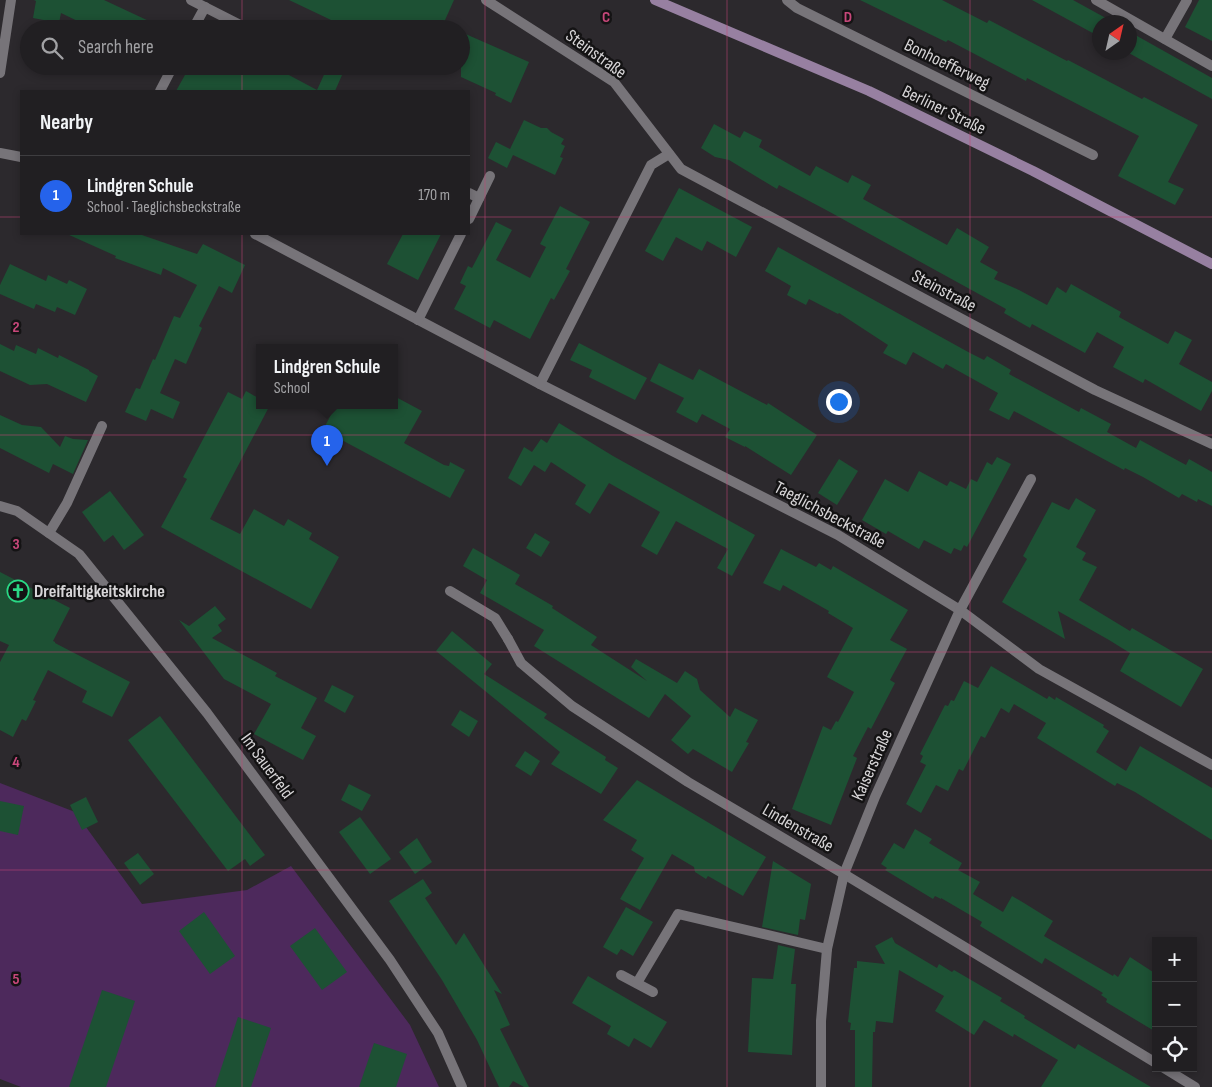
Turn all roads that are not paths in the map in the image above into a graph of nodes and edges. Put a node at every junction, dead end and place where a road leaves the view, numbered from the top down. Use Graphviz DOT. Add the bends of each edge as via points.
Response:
graph roads {
  1 [pos="11,0"];
  2 [pos="191,0"];
  3 [pos="486,0"];
  4 [pos="655,0"];
  5 [pos="787,0"];
  6 [pos="1096,0"];
  7 [pos="1187,0"];
  8 [pos="205,7"];
  9 [pos="198,20"];
  10 [pos="230,20"];
  11 [pos="1165,39"];
  12 [pos="1212,66"];
  13 [pos="0,73"];
  14 [pos="168,75"];
  15 [pos="161,90"];
  16 [pos="0,153"];
  17 [pos="669,154"];
  18 [pos="1094,155"];
  19 [pos="20,157"];
  20 [pos="490,176"];
  21 [pos="470,194"];
  22 [pos="479,198"];
  23 [pos="470,217"];
  24 [pos="257,235"];
  25 [pos="460,235"];
  26 [pos="1212,264"];
  27 [pos="418,320"];
  28 [pos="540,384"];
  29 [pos="102,426"];
  30 [pos="1212,444"];
  31 [pos="1031,479"];
  32 [pos="0,506"];
  33 [pos="49,533"];
  34 [pos="450,591"];
  35 [pos="960,610"];
  36 [pos="1212,765"];
  37 [pos="844,874"];
  38 [pos="827,949"];
  39 [pos="621,975"];
  40 [pos="637,983"];
  41 [pos="653,992"];
  42 [pos="1152,1061"];
  43 [pos="1171,1072"];
  44 [pos="462,1087"];
  45 [pos="821,1087"];
  46 [pos="1195,1087"];
  1 -- 13 [label="street"];
  2 -- 8 [label="street"];
  3 -- 17 [label="street, Steinstraße" via="614,82"];
  4 -- 26 [label="main road, Berliner Straße" via="869,91 1034,171"];
  5 -- 18 [label="street, Bonhoefferweg" via="797,8"];
  6 -- 11 [label="street"];
  7 -- 11 [label="street"];
  8 -- 9 [label="street"];
  8 -- 10 [label="street"];
  11 -- 12 [label="street"];
  14 -- 15 [label="street"];
  16 -- 19 [label="street"];
  17 -- 28 [label="street" via="652,165"];
  17 -- 30 [label="street, Steinstraße" via="681,169 854,263 1095,390"];
  20 -- 22 [label="street"];
  21 -- 22 [label="street"];
  22 -- 23 [label="street"];
  24 -- 27 [label="street, Taeglichsbeckstraße"];
  25 -- 27 [label="street"];
  27 -- 28 [label="street, Taeglichsbeckstraße"];
  28 -- 35 [label="street, Taeglichsbeckstraße" via="838,535"];
  29 -- 33 [label="street" via="67,503"];
  31 -- 35 [label="street, Kaiserstraße"];
  32 -- 33 [label="street, Im Sauerfeld" via="17,511"];
  33 -- 44 [label="street, Im Sauerfeld" via="79,554 207,713 390,960 438,1033"];
  34 -- 37 [label="street, Lindenstraße" via="495,618 521,663 572,706 688,782"];
  35 -- 36 [label="street, Taeglichsbeckstraße" via="1039,668"];
  35 -- 37 [label="street, Kaiserstraße" via="875,797"];
  37 -- 38 [label="street, Kaiserstraße"];
  37 -- 42 [label="street, Lindenstraße"];
  38 -- 40 [label="street" via="678,914"];
  38 -- 45 [label="street, Kaiserstraße" via="821,1021"];
  39 -- 40 [label="street"];
  40 -- 41 [label="street"];
  43 -- 46 [label="street"];
}
